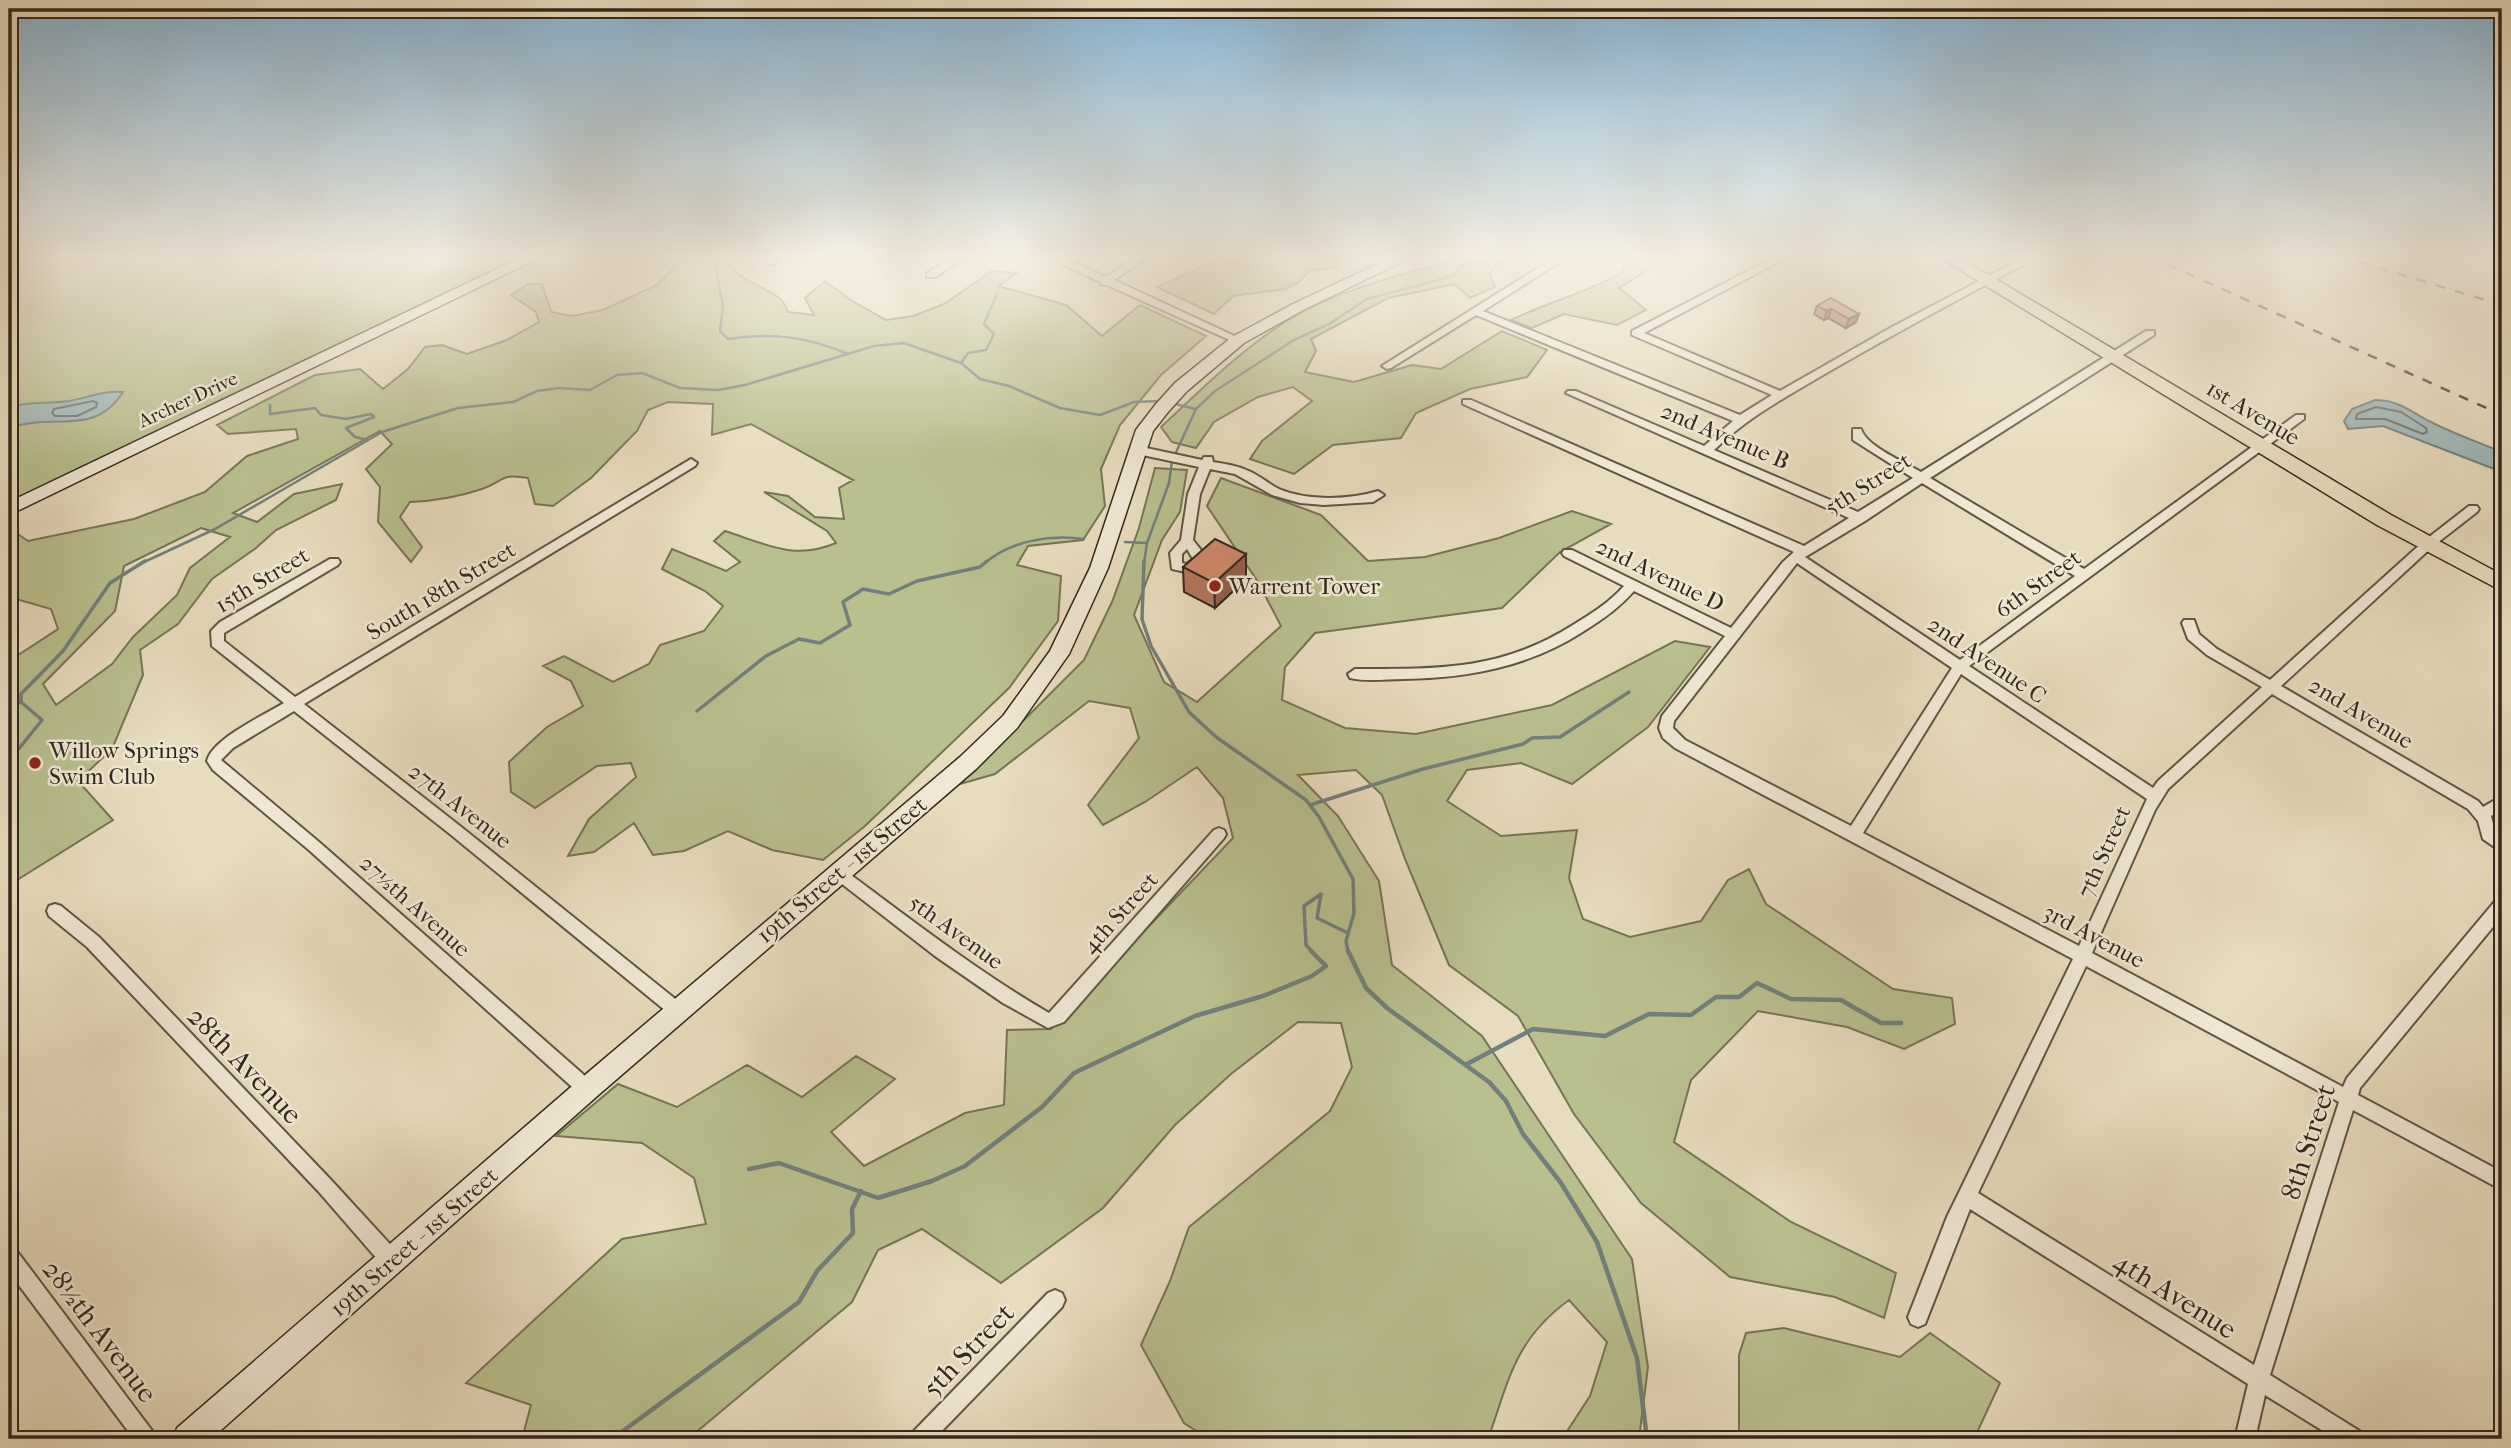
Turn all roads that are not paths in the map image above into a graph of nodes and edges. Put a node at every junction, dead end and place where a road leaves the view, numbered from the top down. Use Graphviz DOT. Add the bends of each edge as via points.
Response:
graph roads {
  1 [pos="395,324"];
  2 [pos="1200,324"];
  3 [pos="1268,324"];
  4 [pos="1455,324"];
  5 [pos="1506,324"];
  6 [pos="1654,324"];
  7 [pos="1905,324"];
  8 [pos="2057,324"];
  9 [pos="2150,333"];
  10 [pos="1238,340"];
  11 [pos="2112,357"];
  12 [pos="1387,366"];
  13 [pos="1572,393"];
  14 [pos="1781,395"];
  15 [pos="1467,401"];
  16 [pos="2300,417"];
  17 [pos="1739,419"];
  18 [pos="1857,431"];
  19 [pos="2259,445"];
  20 [pos="1137,450"];
  21 [pos="1706,451"];
  22 [pos="1207,462"];
  23 [pos="691,463"];
  24 [pos="1924,478"];
  25 [pos="9,509"];
  26 [pos="2473,509"];
  27 [pos="1861,518"];
  28 [pos="1186,541"];
  29 [pos="2428,544"];
  30 [pos="1568,553"];
  31 [pos="1801,555"];
  32 [pos="334,562"];
  33 [pos="2085,576"];
  34 [pos="1632,584"];
  35 [pos="2502,584"];
  36 [pos="2189,623"];
  37 [pos="1733,634"];
  38 [pos="216,638"];
  39 [pos="1959,667"];
  40 [pos="1355,674"];
  41 [pos="2271,686"];
  42 [pos="296,704"];
  43 [pos="1665,731"];
  44 [pos="215,756"];
  45 [pos="2155,797"];
  46 [pos="2502,802"];
  47 [pos="2483,814"];
  48 [pos="1219,834"];
  49 [pos="1854,834"];
  50 [pos="2502,846"];
  51 [pos="838,873"];
  52 [pos="2502,905"];
  53 [pos="55,911"];
  54 [pos="2083,956"];
  55 [pos="678,1011"];
  56 [pos="1052,1020"];
  57 [pos="587,1089"];
  58 [pos="2348,1098"];
  59 [pos="2502,1181"];
  60 [pos="1967,1197"];
  61 [pos="9,1258"];
  62 [pos="392,1261"];
  63 [pos="1055,1300"];
  64 [pos="1918,1317"];
  65 [pos="2259,1380"];
  66 [pos="146,1439"];
  67 [pos="188,1439"];
  68 [pos="920,1439"];
  69 [pos="2245,1439"];
  70 [pos="2354,1439"];
  1 -- 25 [label="main road, Archer Drive"];
  2 -- 10 [label="street"];
  3 -- 10 [label="main road, 19th Street - 1st Street"];
  4 -- 12 [label="street"];
  5 -- 17 [label="street"];
  6 -- 14 [label="street" via="1636,333"];
  7 -- 14 [label="street"];
  8 -- 11 [label="main road, 1st Avenue"];
  9 -- 11 [label="street, 5th Street"];
  10 -- 20 [label="main road, 19th Street - 1st Street" via="1181,387 1145,430"];
  11 -- 19 [label="main road, 1st Avenue"];
  11 -- 24 [label="street, 5th Street"];
  13 -- 21 [label="street, 2nd Avenue B"];
  14 -- 17 [label="street"];
  15 -- 31 [label="street, 2nd Avenue C"];
  16 -- 19 [label="street, 6th Street"];
  17 -- 21 [label="street"];
  18 -- 24 [label="street" via="1867,445"];
  19 -- 29 [label="main road, 1st Avenue"];
  19 -- 33 [label="street, 6th Street"];
  20 -- 22 [label="street" via="1156,457"];
  20 -- 51 [label="main road, 19th Street - 1st Street" via="1083,606 1059,654 1025,705 968,763"];
  21 -- 27 [label="street, 2nd Avenue B"];
  22 -- 22 [label="street" via="1303,499 1378,495 1299,491 1237,463"];
  22 -- 28 [label="street" via="1194,494"];
  23 -- 42 [label="street, South 18th Street"];
  24 -- 27 [label="street, 5th Street"];
  24 -- 33 [label="street"];
  26 -- 29 [label="street, 7th Street"];
  27 -- 31 [label="street, 5th Street"];
  29 -- 35 [label="main road, 1st Avenue"];
  29 -- 41 [label="street, 7th Street"];
  30 -- 34 [label="street, 2nd Avenue D"];
  31 -- 37 [label="street, 5th Street"];
  31 -- 39 [label="street, 2nd Avenue C"];
  32 -- 38 [label="street, 15th Street" via="233,620"];
  33 -- 39 [label="street, 6th Street"];
  34 -- 37 [label="street, 2nd Avenue D"];
  34 -- 40 [label="street" via="1564,640 1521,660 1432,674"];
  36 -- 41 [label="street, 2nd Avenue" via="2201,644"];
  37 -- 43 [label="street, 5th Street" via="1667,720"];
  38 -- 42 [label="street, 27th Avenue" via="222,649"];
  39 -- 45 [label="street, 2nd Avenue C"];
  39 -- 49 [label="street, 6th Street"];
  41 -- 45 [label="street, 7th Street"];
  41 -- 47 [label="street, 2nd Avenue"];
  42 -- 44 [label="street, South 18th Street"];
  42 -- 55 [label="street, 27th Avenue"];
  43 -- 49 [label="street, 3rd Avenue" via="1680,744"];
  44 -- 57 [label="street, 27½th Avenue" via="218,766"];
  45 -- 54 [label="street, 7th Street"];
  46 -- 47 [label="street"];
  47 -- 50 [label="street, 2nd Avenue" via="2485,831"];
  48 -- 56 [label="street, 4th Street"];
  49 -- 54 [label="street, 3rd Avenue"];
  51 -- 55 [label="main road, 19th Street - 1st Street"];
  51 -- 56 [label="street, 5th Avenue" via="1009,998 1042,1020"];
  52 -- 58 [label="street, 8th Street" via="2361,1073"];
  53 -- 62 [label="street, 28th Avenue" via="93,942"];
  54 -- 58 [label="street, 3rd Avenue"];
  54 -- 60 [label="street, 7th Street"];
  55 -- 57 [label="main road, 19th Street - 1st Street"];
  57 -- 62 [label="main road, 19th Street - 1st Street"];
  58 -- 59 [label="street, 3rd Avenue"];
  58 -- 65 [label="street, 8th Street"];
  60 -- 64 [label="street, 7th Street"];
  60 -- 65 [label="street, 4th Avenue"];
  61 -- 66 [label="street, 28½th Avenue"];
  62 -- 67 [label="main road, 19th Street - 1st Street"];
  63 -- 68 [label="street, 5th Street"];
  65 -- 69 [label="street, 8th Street"];
  65 -- 70 [label="street, 4th Avenue"];
}
